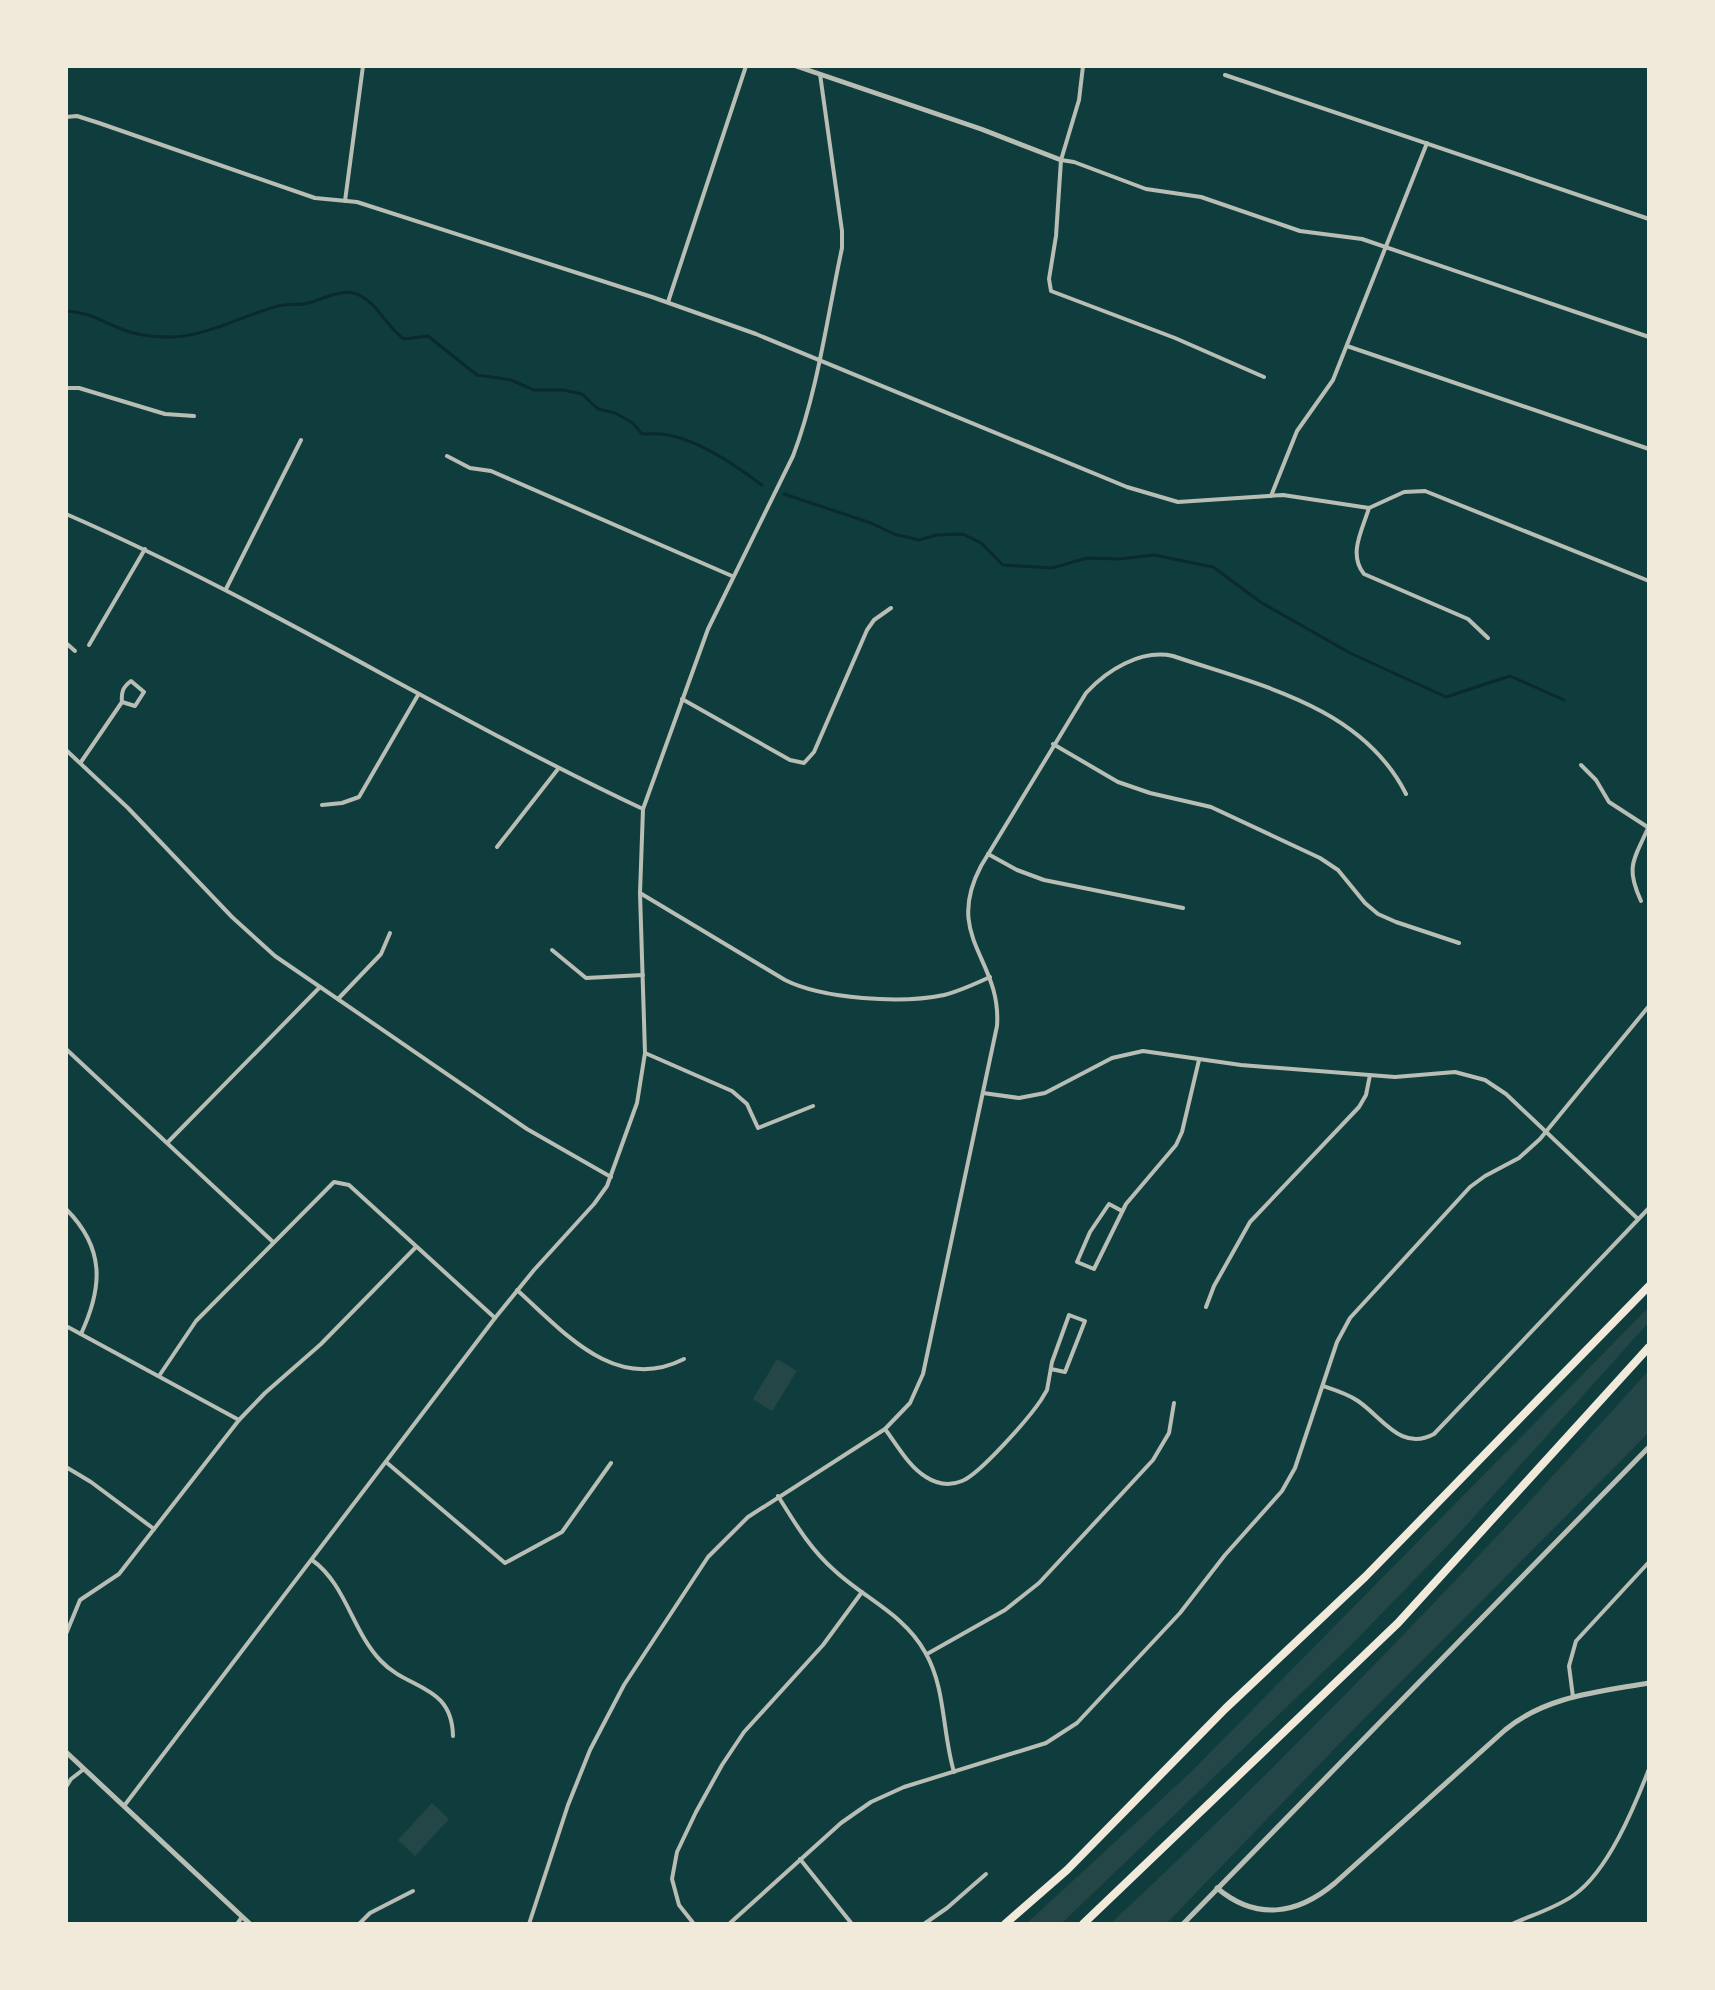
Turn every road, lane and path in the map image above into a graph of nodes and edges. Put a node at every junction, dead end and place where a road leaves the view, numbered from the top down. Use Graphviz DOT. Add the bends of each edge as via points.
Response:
graph roads {
  1 [pos="363,66"];
  2 [pos="746,66"];
  3 [pos="796,66"];
  4 [pos="1083,66"];
  5 [pos="820,74"];
  6 [pos="1225,75"];
  7 [pos="66,117"];
  8 [pos="1427,143"];
  9 [pos="1061,160"];
  10 [pos="345,201"];
  11 [pos="1649,219"];
  12 [pos="1387,247"];
  13 [pos="668,302"];
  14 [pos="1649,337"];
  15 [pos="1347,346"];
  16 [pos="820,361"];
  17 [pos="1264,377"];
  18 [pos="66,388"];
  19 [pos="194,416"];
  20 [pos="301,440"];
  21 [pos="1649,449"];
  22 [pos="447,456"];
  23 [pos="1271,496"];
  24 [pos="1369,508"];
  25 [pos="66,514"];
  26 [pos="145,549"];
  27 [pos="732,576"];
  28 [pos="1649,581"];
  29 [pos="226,589"];
  30 [pos="891,608"];
  31 [pos="1488,638"];
  32 [pos="66,643"];
  33 [pos="89,645"];
  34 [pos="75,651"];
  35 [pos="418,695"];
  36 [pos="682,699"];
  37 [pos="122,702"];
  38 [pos="1053,744"];
  39 [pos="66,750"];
  40 [pos="81,762"];
  41 [pos="1581,765"];
  42 [pos="558,769"];
  43 [pos="1406,794"];
  44 [pos="322,805"];
  45 [pos="643,809"];
  46 [pos="1649,828"];
  47 [pos="497,847"];
  48 [pos="988,854"];
  49 [pos="640,893"];
  50 [pos="1641,901"];
  51 [pos="1183,908"];
  52 [pos="390,933"];
  53 [pos="1459,943"];
  54 [pos="552,950"];
  55 [pos="643,975"];
  56 [pos="990,977"];
  57 [pos="320,987"];
  58 [pos="338,999"];
  59 [pos="1649,1006"];
  60 [pos="66,1049"];
  61 [pos="645,1053"];
  62 [pos="1199,1060"];
  63 [pos="1370,1075"];
  64 [pos="983,1093"];
  65 [pos="813,1106"];
  66 [pos="1546,1132"];
  67 [pos="167,1143"];
  68 [pos="611,1177"];
  69 [pos="1649,1208"];
  70 [pos="66,1209"];
  71 [pos="1122,1211"];
  72 [pos="1638,1219"];
  73 [pos="273,1241"];
  74 [pos="416,1247"];
  75 [pos="1649,1286"];
  76 [pos="517,1290"];
  77 [pos="1206,1307"];
  78 [pos="495,1318"];
  79 [pos="66,1326"];
  80 [pos="81,1334"];
  81 [pos="1649,1347"];
  82 [pos="684,1359"];
  83 [pos="1051,1369"];
  84 [pos="159,1376"];
  85 [pos="1323,1386"];
  86 [pos="1174,1403"];
  87 [pos="239,1420"];
  88 [pos="885,1429"];
  89 [pos="1649,1447"];
  90 [pos="386,1462"];
  91 [pos="611,1463"];
  92 [pos="66,1467"];
  93 [pos="778,1496"];
  94 [pos="154,1529"];
  95 [pos="312,1560"];
  96 [pos="1649,1562"];
  97 [pos="862,1592"];
  98 [pos="66,1634"];
  99 [pos="927,1654"];
  100 [pos="1649,1683"];
  101 [pos="1573,1697"];
  102 [pos="453,1736"];
  103 [pos="66,1752"];
  104 [pos="84,1769"];
  105 [pos="1649,1769"];
  106 [pos="954,1772"];
  107 [pos="66,1787"];
  108 [pos="124,1806"];
  109 [pos="800,1859"];
  110 [pos="986,1874"];
  111 [pos="1217,1888"];
  112 [pos="413,1891"];
  113 [pos="242,1917"];
  114 [pos="237,1924"];
  115 [pos="250,1924"];
  116 [pos="359,1924"];
  117 [pos="529,1924"];
  118 [pos="694,1924"];
  119 [pos="729,1924"];
  120 [pos="852,1924"];
  121 [pos="924,1924"];
  122 [pos="1005,1924"];
  123 [pos="1083,1924"];
  124 [pos="1183,1924"];
  125 [pos="1512,1924"];
  1 -- 10 [label="street"];
  2 -- 13 [label="street"];
  3 -- 5 [label="street"];
  4 -- 9 [label="street"];
  5 -- 9 [label="street"];
  5 -- 16 [label="street" via="842,231"];
  6 -- 8 [label="street"];
  7 -- 10 [label="street" via="99,123 315,198"];
  8 -- 11 [label="street"];
  8 -- 12 [label="street"];
  9 -- 12 [label="street" via="1146,189 1201,197 1300,231"];
  9 -- 17 [label="street" via="1051,291"];
  10 -- 13 [label="street"];
  12 -- 14 [label="street"];
  12 -- 15 [label="street"];
  13 -- 16 [label="street"];
  15 -- 21 [label="street"];
  15 -- 23 [label="street" via="1327,391 1291,442"];
  16 -- 23 [label="street" via="1154,497 1189,502"];
  16 -- 27 [label="street" via="793,456"];
  18 -- 19 [label="street" via="165,414"];
  20 -- 29 [label="street"];
  22 -- 27 [label="street"];
  23 -- 24 [label="street"];
  24 -- 28 [label="street" via="1404,492 1425,491"];
  24 -- 31 [label="street" via="1355,558 1364,574 1468,619"];
  25 -- 26 [label="street"];
  26 -- 29 [label="street"];
  26 -- 33 [label="street"];
  27 -- 36 [label="street"];
  29 -- 35 [label="street"];
  30 -- 36 [label="street" via="867,630 814,752 804,763"];
  32 -- 34 [label="street"];
  35 -- 42 [label="street"];
  35 -- 44 [label="street" via="359,797"];
  36 -- 45 [label="street"];
  37 -- 37 [label="street" via="135,706 144,692 131,681 121,694"];
  37 -- 40 [label="street"];
  38 -- 43 [label="street" via="1099,680 1130,662 1173,656 1317,707 1363,741"];
  38 -- 48 [label="street"];
  38 -- 53 [label="street" via="1124,785 1211,807 1320,858 1378,914"];
  39 -- 40 [label="street"];
  40 -- 57 [label="street" via="255,939"];
  41 -- 46 [label="street" via="1609,802"];
  42 -- 45 [label="street"];
  42 -- 47 [label="street"];
  45 -- 49 [label="street"];
  46 -- 50 [label="street" via="1632,860 1633,884"];
  48 -- 51 [label="street" via="1044,880"];
  48 -- 56 [label="street" via="972,884 967,916 973,944"];
  49 -- 55 [label="street"];
  49 -- 56 [label="street" via="801,989 890,997 944,995"];
  52 -- 58 [label="street" via="381,954"];
  54 -- 55 [label="street" via="586,978"];
  55 -- 61 [label="street"];
  56 -- 64 [label="street" via="998,1016"];
  57 -- 58 [label="street"];
  57 -- 67 [label="street"];
  58 -- 68 [label="street" via="527,1129"];
  59 -- 66 [label="street"];
  60 -- 67 [label="street"];
  61 -- 65 [label="street" via="732,1091 747,1104 758,1128"];
  61 -- 68 [label="street" via="637,1103"];
  62 -- 63 [label="street"];
  62 -- 64 [label="street" via="1135,1051 1045,1093 1019,1098"];
  62 -- 71 [label="street" via="1176,1145"];
  63 -- 66 [label="street" via="1470,1075 1499,1088"];
  63 -- 77 [label="street" via="1359,1107 1245,1228"];
  64 -- 88 [label="street" via="922,1379 910,1403"];
  66 -- 72 [label="street"];
  66 -- 85 [label="street" via="1522,1156 1470,1187 1361,1303 1341,1334"];
  67 -- 73 [label="street"];
  68 -- 76 [label="street" via="594,1204"];
  69 -- 72 [label="street"];
  70 -- 80 [label="street" via="85,1232 96,1262 96,1298"];
  71 -- 71 [label="street" via="1094,1269 1077,1262 1109,1204"];
  72 -- 85 [label="street" via="1428,1437 1416,1440 1397,1434 1357,1400"];
  73 -- 74 [label="street" via="326,1186 338,1181 349,1185"];
  73 -- 84 [label="street" via="196,1321"];
  74 -- 78 [label="street"];
  74 -- 87 [label="street"];
  75 -- 122 [label="highway" via="1365,1577 1226,1708 1067,1870"];
  76 -- 78 [label="street"];
  76 -- 82 [label="street" via="600,1360 647,1369"];
  78 -- 90 [label="street"];
  79 -- 80 [label="street"];
  80 -- 84 [label="street"];
  81 -- 123 [label="highway" via="1398,1623"];
  83 -- 83 [label="street" via="1065,1372 1085,1321 1069,1315"];
  83 -- 88 [label="street" via="1037,1406 974,1474 956,1483 937,1483 920,1473"];
  84 -- 87 [label="street"];
  85 -- 106 [label="street" via="1282,1491 1180,1613 1083,1716 1046,1743"];
  86 -- 99 [label="street" via="1169,1433 1153,1460 1033,1588"];
  87 -- 94 [label="street"];
  88 -- 93 [label="street"];
  89 -- 111 [label="street"];
  90 -- 91 [label="street" via="505,1563 562,1532"];
  90 -- 95 [label="street"];
  92 -- 94 [label="street"];
  93 -- 97 [label="street" via="818,1554"];
  93 -- 117 [label="street" via="715,1549 624,1685 575,1786"];
  94 -- 98 [label="street" via="119,1574 80,1600"];
  95 -- 102 [label="street" via="330,1576 379,1659 444,1704 452,1717"];
  95 -- 108 [label="street"];
  96 -- 101 [label="street" via="1576,1641 1569,1666"];
  97 -- 99 [label="street" via="901,1621"];
  97 -- 118 [label="street" via="823,1645 744,1732 696,1812 677,1852 672,1879 679,1905"];
  99 -- 106 [label="street" via="939,1688"];
  100 -- 101 [label="street"];
  101 -- 111 [label="street" via="1545,1705 1512,1724 1315,1897 1260,1910 1237,1904"];
  103 -- 104 [label="street"];
  104 -- 107 [label="street"];
  104 -- 108 [label="street"];
  105 -- 125 [label="street" via="1589,1882 1568,1899"];
  106 -- 109 [label="street" via="871,1802"];
  108 -- 113 [label="street"];
  109 -- 119 [label="street"];
  109 -- 120 [label="street"];
  110 -- 121 [label="street"];
  111 -- 124 [label="street"];
  112 -- 116 [label="street"];
  113 -- 114 [label="street"];
  113 -- 115 [label="street"];
}
